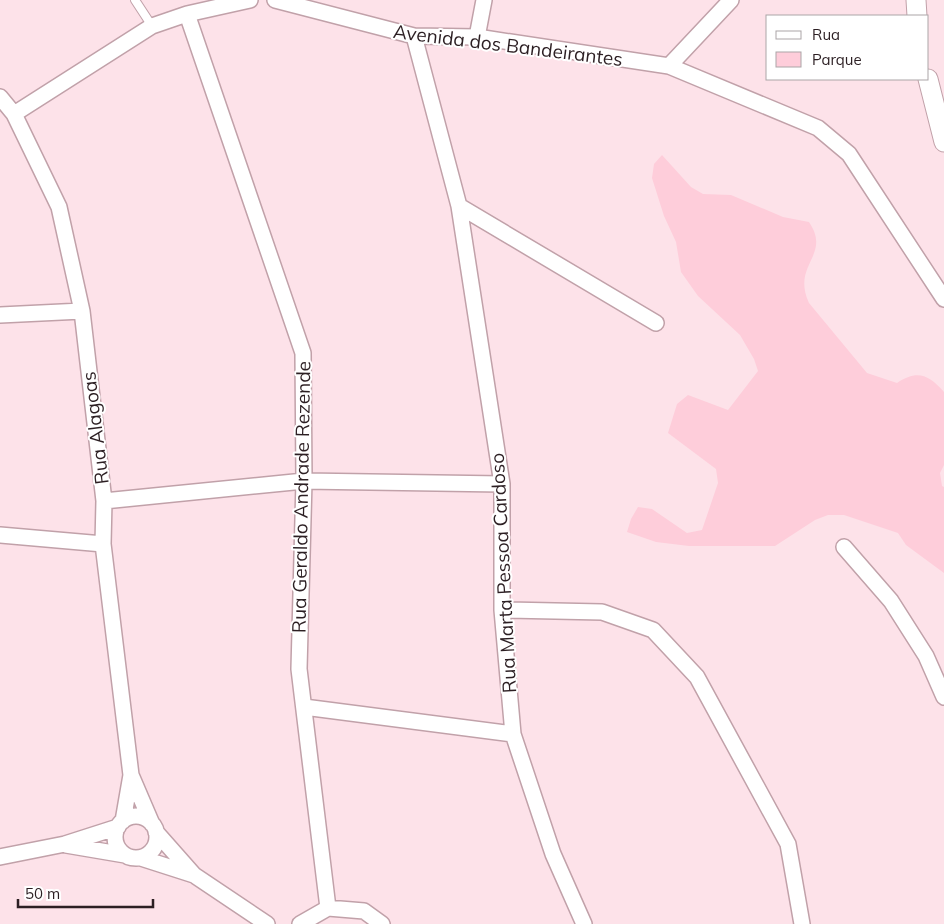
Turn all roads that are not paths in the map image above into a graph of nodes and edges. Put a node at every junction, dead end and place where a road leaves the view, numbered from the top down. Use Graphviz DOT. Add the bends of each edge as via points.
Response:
graph roads {
  1 [pos="135,0"];
  2 [pos="250,0"];
  3 [pos="275,0"];
  4 [pos="484,0"];
  5 [pos="731,0"];
  6 [pos="916,0"];
  7 [pos="187,14"];
  8 [pos="917,15"];
  9 [pos="152,26"];
  10 [pos="414,36"];
  11 [pos="476,37"];
  12 [pos="669,66"];
  13 [pos="928,80"];
  14 [pos="0,98"];
  15 [pos="14,114"];
  16 [pos="944,142"];
  17 [pos="459,206"];
  18 [pos="944,299"];
  19 [pos="82,311"];
  20 [pos="0,315"];
  21 [pos="656,323"];
  22 [pos="304,481"];
  23 [pos="502,484"];
  24 [pos="104,501"];
  25 [pos="0,535"];
  26 [pos="103,544"];
  27 [pos="844,547"];
  28 [pos="502,610"];
  29 [pos="944,697"];
  30 [pos="304,707"];
  31 [pos="513,734"];
  32 [pos="131,775"];
  33 [pos="120,824"];
  34 [pos="154,828"];
  35 [pos="65,844"];
  36 [pos="125,855"];
  37 [pos="0,857"];
  38 [pos="141,858"];
  39 [pos="194,875"];
  40 [pos="328,908"];
  41 [pos="267,924"];
  42 [pos="300,924"];
  43 [pos="382,924"];
  44 [pos="584,924"];
  45 [pos="802,924"];
  1 -- 9 [label="lane"];
  2 -- 7 [label="street"];
  3 -- 10 [label="street, Avenida dos Bandeirantes"];
  4 -- 11 [label="street"];
  5 -- 12 [label="street"];
  6 -- 8 [label="street"];
  7 -- 9 [label="street"];
  7 -- 22 [label="street, Rua Geraldo Andrade Rezende" via="302,353"];
  9 -- 15 [label="street"];
  10 -- 11 [label="street, Avenida dos Bandeirantes"];
  10 -- 17 [label="street, Rua Marta Pessoa Cardoso"];
  11 -- 12 [label="street, Avenida dos Bandeirantes"];
  12 -- 18 [label="street, Avenida dos Bandeirantes" via="818,128 850,154"];
  13 -- 16 [label="street"];
  14 -- 15 [label="street, Rua Alagoas"];
  15 -- 19 [label="street, Rua Alagoas" via="60,207"];
  17 -- 21 [label="street"];
  17 -- 23 [label="street, Rua Marta Pessoa Cardoso"];
  19 -- 20 [label="street"];
  19 -- 24 [label="street, Rua Alagoas"];
  22 -- 23 [label="street"];
  22 -- 24 [label="street"];
  22 -- 30 [label="street, Rua Geraldo Andrade Rezende" via="299,669"];
  23 -- 28 [label="street, Rua Marta Pessoa Cardoso"];
  24 -- 26 [label="street, Rua Alagoas"];
  25 -- 26 [label="street"];
  26 -- 32 [label="street, Rua Alagoas"];
  27 -- 29 [label="street" via="891,601 926,656"];
  28 -- 31 [label="street, Rua Marta Pessoa Cardoso"];
  28 -- 45 [label="street" via="602,612 653,630 697,677 788,844"];
  30 -- 31 [label="street"];
  30 -- 40 [label="street, Rua Geraldo Andrade Rezende"];
  31 -- 44 [label="street, Rua Marta Pessoa Cardoso" via="553,854"];
  32 -- 33 [label="street, Rua Alagoas"];
  32 -- 34 [label="street, Rua Alagoas"];
  33 -- 34 [label="street" via="138,816"];
  33 -- 35 [label="street"];
  33 -- 36 [label="street" via="115,842"];
  34 -- 38 [label="street" via="154,848"];
  34 -- 39 [label="street, Rua Alagoas"];
  35 -- 36 [label="street"];
  35 -- 37 [label="street"];
  36 -- 38 [label="street"];
  38 -- 39 [label="street, Rua Alagoas"];
  39 -- 41 [label="street, Rua Alagoas"];
  40 -- 42 [label="street"];
  40 -- 43 [label="street" via="364,911"];
}
